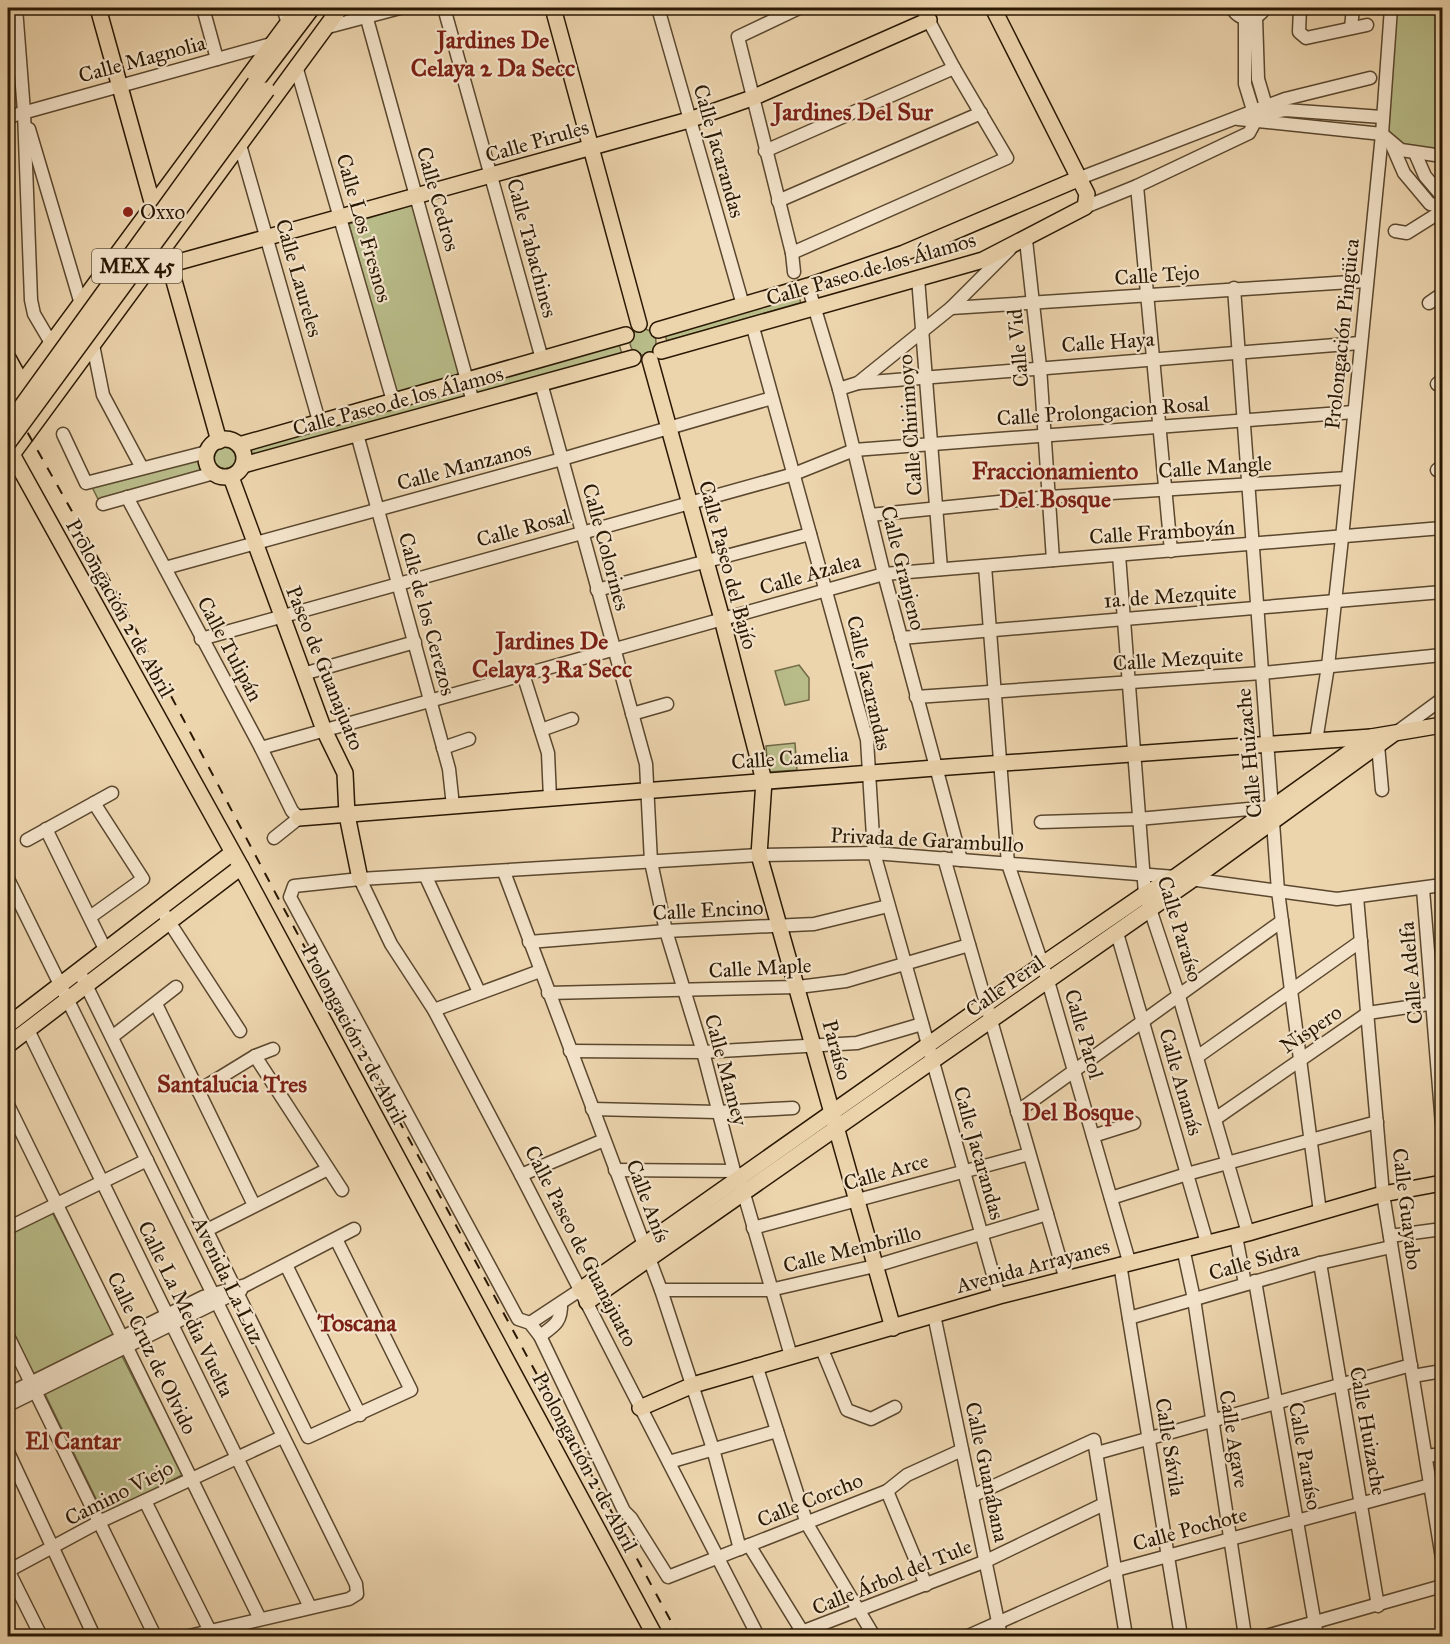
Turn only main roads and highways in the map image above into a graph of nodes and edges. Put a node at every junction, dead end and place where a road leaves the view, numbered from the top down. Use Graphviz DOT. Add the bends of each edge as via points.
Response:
graph roads {
  1 [pos="98,8"];
  2 [pos="299,8"];
  3 [pos="304,8"];
  4 [pos="312,8"];
  5 [pos="328,8"];
  6 [pos="339,8"];
  7 [pos="553,8"];
  8 [pos="993,8"];
  9 [pos="926,14"];
  10 [pos="283,56"];
  11 [pos="261,86"];
  12 [pos="590,147"];
  13 [pos="1080,178"];
  14 [pos="154,197"];
  15 [pos="165,246"];
  16 [pos="169,265"];
  17 [pos="148,269"];
  18 [pos="639,324"];
  19 [pos="658,330"];
  20 [pos="626,335"];
  21 [pos="655,356"];
  22 [pos="8,358"];
  23 [pos="633,358"];
  24 [pos="21,383"];
  25 [pos="8,402"];
  26 [pos="40,415"];
  27 [pos="8,424"];
  28 [pos="219,441"];
  29 [pos="239,445"];
  30 [pos="8,451"];
  31 [pos="243,465"];
  32 [pos="231,477"];
  33 [pos="1443,725"];
  34 [pos="1374,741"];
  35 [pos="764,781"];
  36 [pos="1272,813"];
  37 [pos="347,815"];
  38 [pos="299,818"];
  39 [pos="232,853"];
  40 [pos="240,867"];
  41 [pos="360,879"];
  42 [pos="165,916"];
  43 [pos="8,1025"];
  44 [pos="8,1045"];
  45 [pos="832,1113"];
  46 [pos="837,1130"];
  47 [pos="739,1181"];
  48 [pos="1443,1183"];
  49 [pos="584,1296"];
  50 [pos="892,1328"];
  51 [pos="640,1408"];
  52 [pos="655,1636"];
  1 -- 14 [label="main road"];
  2 -- 10 [label="main road" via="288,23"];
  3 -- 10 [label="main road"];
  4 -- 10 [label="main road, MEX 45"];
  5 -- 10 [label="main road, MEX 45"];
  6 -- 10 [label="main road"];
  6 -- 10 [label="main road" via="324,28"];
  7 -- 12 [label="main road"];
  8 -- 13 [label="main road"];
  9 -- 12 [label="main road, Calle Pirules" via="752,98"];
  10 -- 11 [label="main road, MEX 45"];
  10 -- 14 [label="main road"];
  10 -- 15 [label="main road" via="240,145"];
  11 -- 27 [label="main road, MEX 45, bridge"];
  11 -- 30 [label="main road, MEX 45, bridge"];
  12 -- 16 [label="main road, Calle Pirules"];
  12 -- 18 [label="main road"];
  13 -- 19 [label="main road, Calle Paseo de los Álamos" via="904,253"];
  13 -- 21 [label="main road, Calle Paseo de los Álamos" via="1087,194 1085,207 983,260 752,324"];
  14 -- 15 [label="main road"];
  14 -- 24 [label="main road"];
  15 -- 16 [label="main road"];
  15 -- 17 [label="main road"];
  16 -- 17 [label="main road, Calle Pirules"];
  16 -- 28 [label="main road"];
  17 -- 26 [label="main road"];
  18 -- 19 [label="main road" via="649,324"];
  18 -- 20 [label="main road"];
  19 -- 21 [label="main road" via="663,340"];
  20 -- 23 [label="main road" via="625,344"];
  20 -- 29 [label="main road, Calle Paseo de los Álamos"];
  21 -- 23 [label="main road"];
  21 -- 35 [label="main road, Calle Paseo del Bajío" via="669,429"];
  22 -- 24 [label="main road"];
  23 -- 31 [label="main road, Calle Paseo de los Álamos"];
  24 -- 25 [label="main road"];
  24 -- 26 [label="main road"];
  26 -- 30 [label="main road"];
  28 -- 29 [label="main road" via="230,440"];
  28 -- 32 [label="main road" via="207,452 207,460 214,473"];
  29 -- 31 [label="main road" via="244,454"];
  30 -- 39 [label="main road, Prolongación 2 de Abril"];
  31 -- 32 [label="main road"];
  32 -- 37 [label="main road, Paseo de Guanajuato" via="324,730 345,773"];
  33 -- 34 [label="main road, Calle Peral" via="1396,732"];
  34 -- 35 [label="main road, Calle Camelia" via="1267,744"];
  34 -- 36 [label="main road, Calle Peral"];
  35 -- 37 [label="main road, Calle Camelia"];
  35 -- 45 [label="main road, Paraíso" via="759,855"];
  36 -- 45 [label="main road, Calle Peral" via="1145,894"];
  36 -- 46 [label="main road, Calle Peral" via="1193,879"];
  37 -- 38 [label="main road, Calle Camelia"];
  37 -- 41 [label="main road, Paseo de Guanajuato"];
  39 -- 40 [label="main road, Prolongación 2 de Abril"];
  39 -- 42 [label="main road"];
  40 -- 42 [label="main road"];
  40 -- 52 [label="main road, Prolongación 2 de Abril"];
  42 -- 43 [label="main road" via="106,951"];
  42 -- 44 [label="main road" via="87,986"];
  45 -- 46 [label="main road, Paraíso"];
  45 -- 47 [label="main road, Calle Peral"];
  46 -- 47 [label="main road, Calle Peral"];
  46 -- 50 [label="main road, Paraíso"];
  47 -- 49 [label="main road, Calle Peral" via="647,1253"];
  48 -- 50 [label="main road, Avenida Arrayanes" via="1383,1194 1124,1262"];
  50 -- 51 [label="main road, Avenida Arrayanes" via="756,1365 693,1385"];
}
